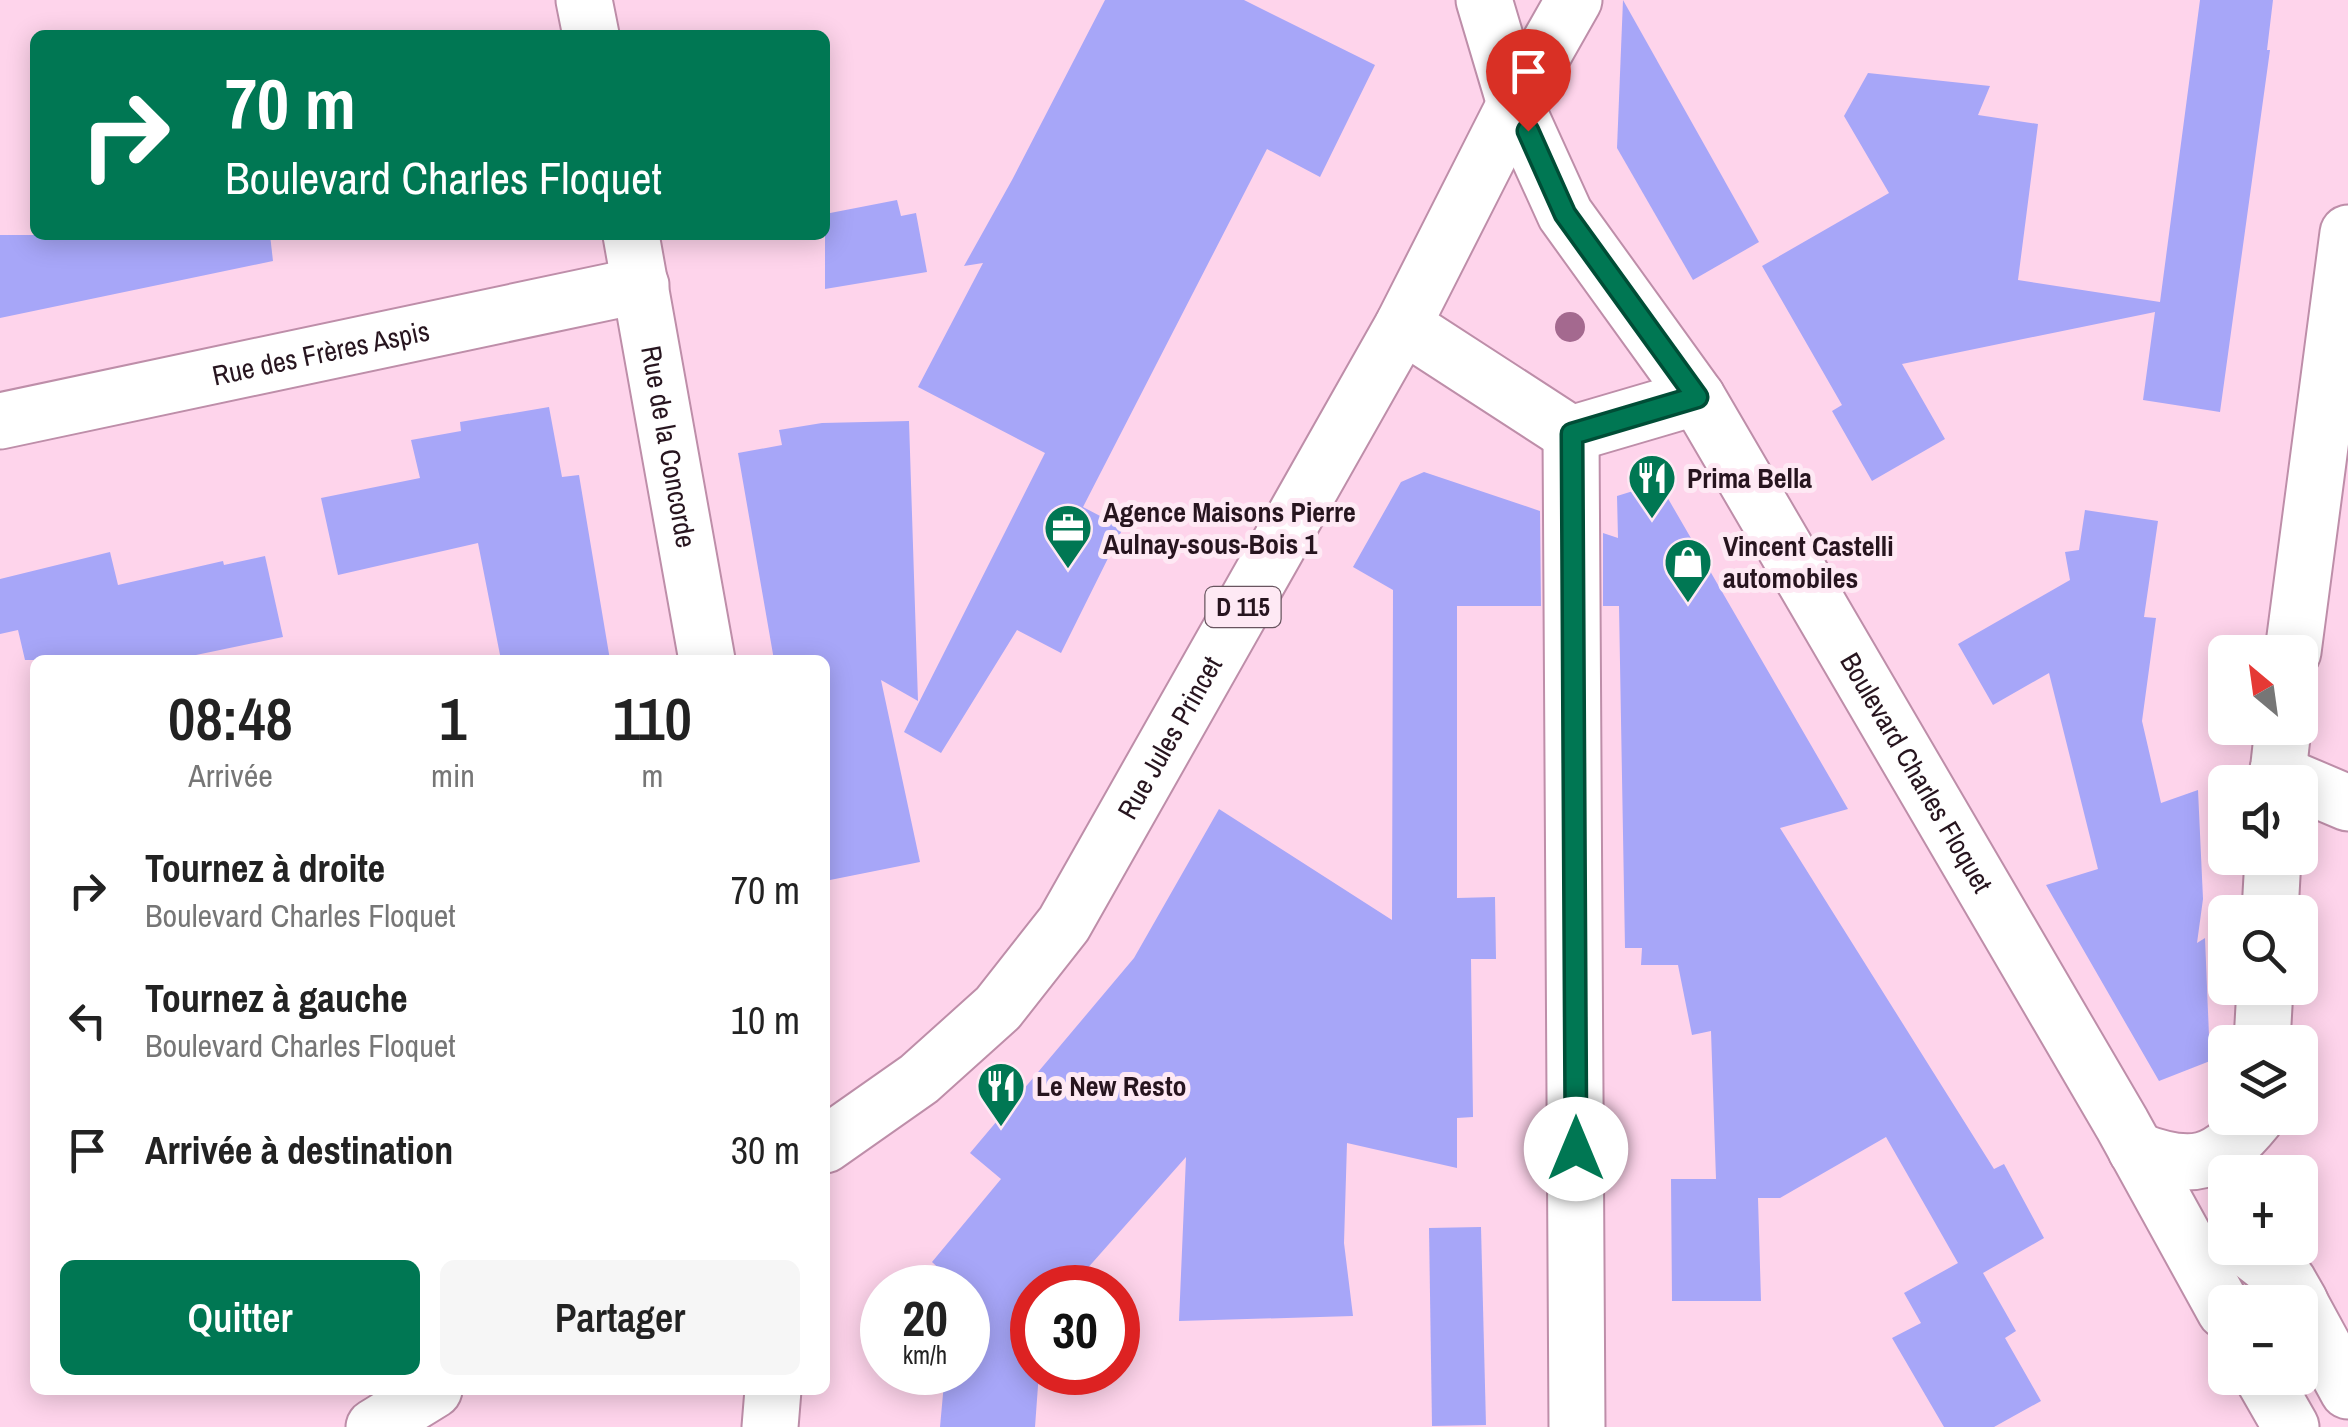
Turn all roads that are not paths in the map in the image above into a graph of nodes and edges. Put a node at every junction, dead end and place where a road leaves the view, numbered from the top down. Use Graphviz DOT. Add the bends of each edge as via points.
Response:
graph roads {
  1 [pos="584,0"];
  2 [pos="1484,0"];
  3 [pos="1574,0"];
  4 [pos="590,30"];
  5 [pos="1515,104"];
  6 [pos="2348,233"];
  7 [pos="636,260"];
  8 [pos="1403,325"];
  9 [pos="1697,397"];
  10 [pos="0,421"];
  11 [pos="1572,434"];
  12 [pos="2295,635"];
  13 [pos="706,655"];
  14 [pos="2279,761"];
  15 [pos="2348,803"];
  16 [pos="2243,1135"];
  17 [pos="830,1141"];
  18 [pos="2136,1150"];
  19 [pos="2208,1216"];
  20 [pos="2267,1265"];
  21 [pos="2291,1284"];
  22 [pos="2211,1285"];
  23 [pos="2348,1390"];
  24 [pos="426,1395"];
  25 [pos="773,1395"];
  26 [pos="2273,1395"];
  27 [pos="374,1427"];
  28 [pos="770,1427"];
  29 [pos="1577,1427"];
  30 [pos="2291,1427"];
  1 -- 4 [label="street"];
  2 -- 5 [label="street, Boulevard Charles Floquet"];
  3 -- 5 [label="street, Rue Jules Princet / D 115"];
  5 -- 8 [label="street, Rue Jules Princet / D 115"];
  5 -- 9 [label="street, Boulevard Charles Floquet" via="1565,214"];
  6 -- 12 [label="street"];
  7 -- 10 [label="street, Rue des Frères Aspis"];
  7 -- 13 [label="street, Rue de la Concorde"];
  8 -- 11 [label="street"];
  8 -- 17 [label="street, Rue Jules Princet / D 115" via="1064,924 998,1008 919,1079"];
  9 -- 11 [label="street"];
  9 -- 18 [label="street, Boulevard Charles Floquet"];
  11 -- 29 [label="street"];
  14 -- 15 [label="street"];
  16 -- 18 [label="street" via="2214,1159 2170,1163"];
  18 -- 19 [label="street, Boulevard Charles Floquet"];
  18 -- 22 [label="street, Boulevard Charles Floquet"];
  20 -- 21 [label="street"];
  21 -- 23 [label="street"];
  24 -- 27 [label="street"];
  25 -- 28 [label="street"];
  26 -- 30 [label="street"];
}
